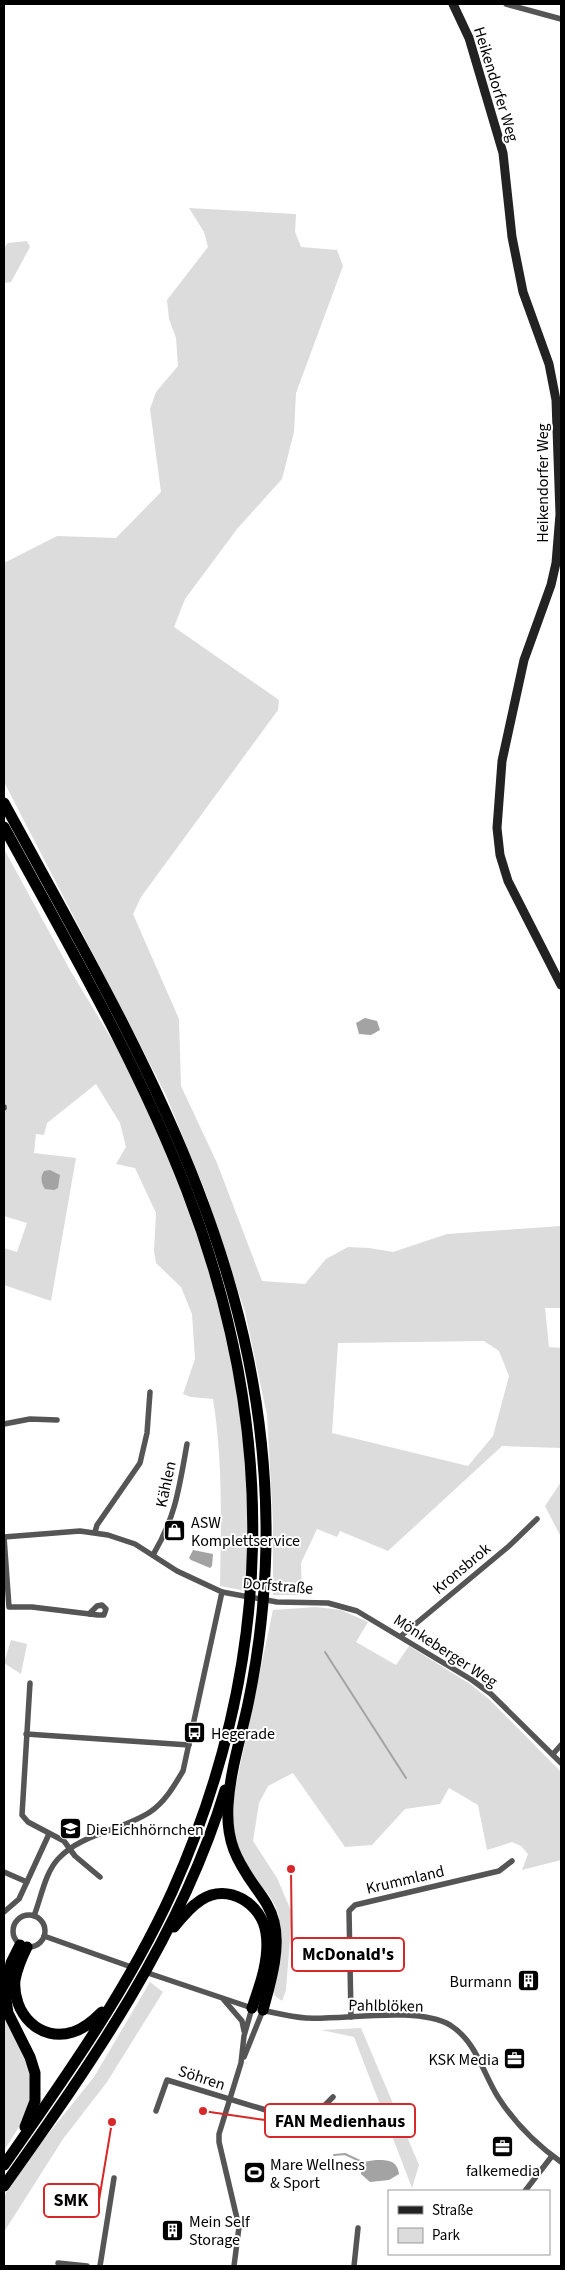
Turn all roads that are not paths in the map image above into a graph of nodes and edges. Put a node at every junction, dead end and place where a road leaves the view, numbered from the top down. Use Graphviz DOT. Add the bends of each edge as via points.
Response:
graph roads {
  1 [pos="453,4"];
  2 [pos="506,4"];
  3 [pos="561,19"];
  4 [pos="4,803"];
  5 [pos="4,827"];
  6 [pos="561,985"];
  7 [pos="150,1392"];
  8 [pos="57,1420"];
  9 [pos="4,1424"];
  10 [pos="187,1444"];
  11 [pos="537,1519"];
  12 [pos="95,1532"];
  13 [pos="4,1537"];
  14 [pos="153,1555"];
  15 [pos="222,1592"];
  16 [pos="89,1614"];
  17 [pos="381,1624"];
  18 [pos="400,1636"];
  19 [pos="30,1683"];
  20 [pos="26,1734"];
  21 [pos="239,1741"];
  22 [pos="190,1745"];
  23 [pos="561,1745"];
  24 [pos="552,1754"];
  25 [pos="561,1763"];
  26 [pos="49,1834"];
  27 [pos="70,1849"];
  28 [pos="512,1861"];
  29 [pos="4,1872"];
  30 [pos="100,1877"];
  31 [pos="26,1882"];
  32 [pos="4,1912"];
  33 [pos="34,1916"];
  34 [pos="44,1936"];
  35 [pos="163,1939"];
  36 [pos="24,1946"];
  37 [pos="222,1999"];
  38 [pos="111,2005"];
  39 [pos="258,2009"];
  40 [pos="351,2017"];
  41 [pos="244,2036"];
  42 [pos="241,2064"];
  43 [pos="334,2097"];
  44 [pos="231,2101"];
  45 [pos="156,2111"];
  46 [pos="18,2145"];
  47 [pos="552,2156"];
  48 [pos="561,2162"];
  49 [pos="4,2165"];
  50 [pos="114,2178"];
  51 [pos="4,2186"];
  52 [pos="526,2190"];
  53 [pos="358,2228"];
  54 [pos="58,2263"];
  55 [pos="86,2266"];
  56 [pos="100,2266"];
  57 [pos="234,2266"];
  58 [pos="354,2266"];
  1 -- 6 [label="street, Heikendorfer Weg" via="468,38 502,153 512,237 523,292 549,364 556,400 560,514 556,563 524,660 502,761 497,828 500,855 508,881"];
  2 -- 3 [label="street"];
  4 -- 21 [label="highway" via="161,1100 211,1220 243,1329 260,1421 266,1538 257,1653"];
  5 -- 38 [label="highway" via="112,1027 187,1190 211,1259 230,1329 242,1385 251,1462 251,1588 244,1650 228,1733 199,1828 171,1894"];
  7 -- 12 [label="street" via="147,1433 140,1463"];
  8 -- 9 [label="street" via="30,1419"];
  10 -- 14 [label="street, Kählen" via="176,1505 167,1532"];
  11 -- 18 [label="street, Kronsbrok"];
  12 -- 13 [label="street, Dorfstraße"];
  12 -- 14 [label="street, Dorfstraße" via="123,1540"];
  13 -- 16 [label="street" via="9,1607"];
  14 -- 15 [label="street, Dorfstraße" via="177,1571"];
  15 -- 17 [label="street, Dorfstraße" via="278,1602 342,1605"];
  15 -- 22 [label="street"];
  17 -- 18 [label="street, Mönkeberger Weg"];
  18 -- 24 [label="street, Mönkeberger Weg" via="491,1694"];
  19 -- 20 [label="street"];
  20 -- 22 [label="street"];
  20 -- 26 [label="street" via="22,1815"];
  21 -- 35 [label="highway" via="210,1833"];
  21 -- 39 [label="highway" via="228,1803 229,1833 241,1867 268,1906 276,1934 274,1958"];
  22 -- 27 [label="street" via="183,1771 170,1793 151,1812 87,1838"];
  23 -- 24 [label="street"];
  24 -- 25 [label="street, Mönkeberger Weg"];
  26 -- 27 [label="street" via="64,1841"];
  26 -- 31 [label="street"];
  27 -- 30 [label="street"];
  27 -- 33 [label="street" via="57,1860"];
  28 -- 40 [label="street, Krummland" via="499,1871 355,1905 349,1911"];
  29 -- 31 [label="street"];
  31 -- 32 [label="street" via="19,1899"];
  33 -- 34 [label="street" via="43,1924"];
  33 -- 36 [label="street" via="19,1918 14,1924 14,1939"];
  34 -- 36 [label="street" via="38,1944"];
  34 -- 37 [label="street, Pahlblöken"];
  35 -- 39 [label="highway" via="202,1899 219,1893 247,1900 258,1912 267,1935"];
  35 -- 51 [label="highway" via="82,2074"];
  36 -- 38 [label="highway" via="16,1979 19,2007 28,2021 43,2032 60,2035 75,2032"];
  36 -- 46 [label="highway" via="11,1963 5,1993 8,2013 35,2073 35,2101"];
  37 -- 39 [label="street, Pahlblöken"];
  37 -- 41 [label="street" via="242,2021"];
  38 -- 46 [label="highway"];
  39 -- 40 [label="street, Pahlblöken" via="306,2018"];
  39 -- 41 [label="street, Söhren"];
  39 -- 42 [label="street"];
  40 -- 47 [label="street, Pahlblöken" via="416,2016 450,2025 474,2049 498,2097 522,2128"];
  41 -- 42 [label="street, Söhren"];
  42 -- 44 [label="street, Söhren"];
  43 -- 44 [label="street, Söhren" via="323,2106 269,2111"];
  44 -- 45 [label="street, Söhren" via="167,2080"];
  44 -- 57 [label="street, Söhren" via="219,2142 239,2227"];
  46 -- 49 [label="highway"];
  47 -- 48 [label="street, Pahlblöken"];
  47 -- 52 [label="street"];
  50 -- 56 [label="street"];
  53 -- 58 [label="street"];
  54 -- 55 [label="street"];
}
